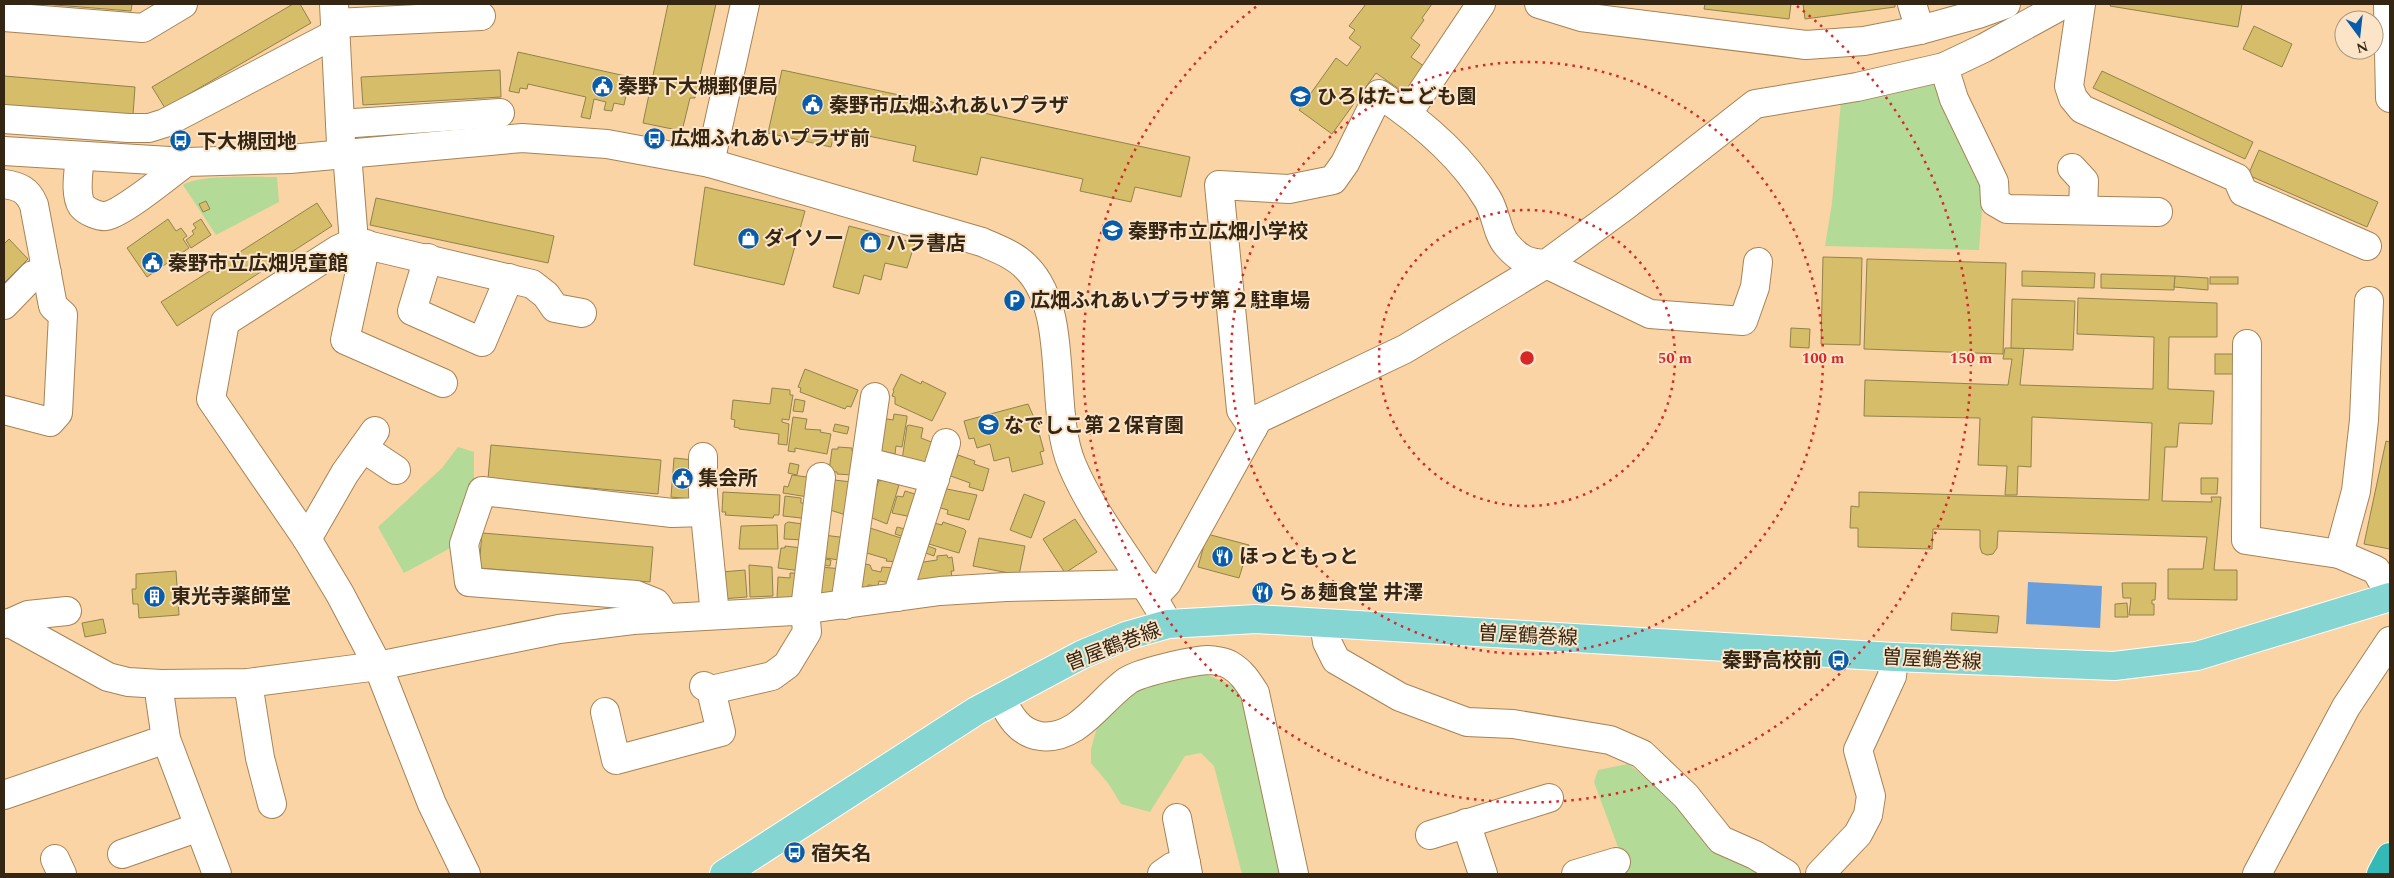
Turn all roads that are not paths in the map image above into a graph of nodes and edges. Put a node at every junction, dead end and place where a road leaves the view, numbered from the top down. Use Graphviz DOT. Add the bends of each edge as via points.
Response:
graph roads {
  1 [pos="183,4"];
  2 [pos="745,4"];
  3 [pos="1481,4"];
  4 [pos="1539,4"];
  5 [pos="1912,4"];
  6 [pos="2006,4"];
  7 [pos="2064,4"];
  8 [pos="2081,4"];
  9 [pos="2388,4"];
  10 [pos="481,16"];
  11 [pos="4,17"];
  12 [pos="335,20"];
  13 [pos="2390,29"];
  14 [pos="1920,30"];
  15 [pos="1944,66"];
  16 [pos="2390,98"];
  17 [pos="1408,113"];
  18 [pos="500,114"];
  19 [pos="4,119"];
  20 [pos="340,124"];
  21 [pos="4,151"];
  22 [pos="345,154"];
  23 [pos="80,156"];
  24 [pos="186,162"];
  25 [pos="710,163"];
  26 [pos="2072,168"];
  27 [pos="4,184"];
  28 [pos="2083,210"];
  29 [pos="2158,212"];
  30 [pos="360,243"];
  31 [pos="2367,246"];
  32 [pos="428,258"];
  33 [pos="1758,262"];
  34 [pos="1546,264"];
  35 [pos="47,273"];
  36 [pos="509,278"];
  37 [pos="2370,301"];
  38 [pos="4,305"];
  39 [pos="582,314"];
  40 [pos="2247,344"];
  41 [pos="443,383"];
  42 [pos="875,397"];
  43 [pos="4,410"];
  44 [pos="1253,428"];
  45 [pos="946,443"];
  46 [pos="703,457"];
  47 [pos="867,462"];
  48 [pos="396,470"];
  49 [pos="821,477"];
  50 [pos="935,479"];
  51 [pos="704,512"];
  52 [pos="307,540"];
  53 [pos="2339,554"];
  54 [pos="1150,591"];
  55 [pos="2390,596"];
  56 [pos="898,597"];
  57 [pos="845,604"];
  58 [pos="805,609"];
  59 [pos="67,611"];
  60 [pos="715,615"];
  61 [pos="665,618"];
  62 [pos="1324,623"];
  63 [pos="7,624"];
  64 [pos="1168,624"];
  65 [pos="2390,641"];
  66 [pos="1894,657"];
  67 [pos="378,666"];
  68 [pos="248,683"];
  69 [pos="162,684"];
  70 [pos="1001,698"];
  71 [pos="605,712"];
  72 [pos="166,740"];
  73 [pos="4,795"];
  74 [pos="1548,798"];
  75 [pos="272,804"];
  76 [pos="1178,818"];
  77 [pos="1466,823"];
  78 [pos="199,827"];
  79 [pos="1430,834"];
  80 [pos="122,854"];
  81 [pos="2390,857"];
  82 [pos="1616,862"];
  83 [pos="1178,871"];
  84 [pos="217,874"];
  85 [pos="466,874"];
  86 [pos="724,874"];
  87 [pos="1294,874"];
  88 [pos="1483,874"];
  89 [pos="1576,874"];
  90 [pos="1786,874"];
  91 [pos="1820,874"];
  92 [pos="2257,874"];
  93 [pos="2380,874"];
  1 -- 11 [label="street" via="143,28"];
  2 -- 25 [label="street"];
  3 -- 17 [label="street"];
  4 -- 14 [label="street" via="1580,18 1806,46 1864,41"];
  5 -- 14 [label="street"];
  6 -- 14 [label="street"];
  7 -- 15 [label="street"];
  8 -- 31 [label="street" via="2069,86 2082,109 2237,178 2243,192"];
  9 -- 13 [label="street"];
  10 -- 12 [label="street"];
  12 -- 19 [label="street" via="165,123 149,128"];
  12 -- 20 [label="street"];
  13 -- 16 [label="street"];
  15 -- 28 [label="street" via="1954,98 1994,182 1995,202 2007,208"];
  15 -- 34 [label="street" via="1857,87 1755,104"];
  17 -- 34 [label="street" via="1461,162 1489,200 1506,244 1528,263"];
  17 -- 44 [label="street" via="1379,94 1345,163 1333,180 1289,189 1219,185 1241,410"];
  18 -- 20 [label="street"];
  20 -- 22 [label="street"];
  21 -- 23 [label="street"];
  22 -- 24 [label="street"];
  22 -- 25 [label="street" via="522,138 607,144"];
  22 -- 30 [label="street"];
  23 -- 24 [label="street"];
  23 -- 24 [label="street" via="82,206 93,214 105,216 118,211"];
  25 -- 54 [label="street" via="982,242 1009,254 1027,268 1039,282 1048,307 1071,463 1102,520"];
  26 -- 28 [label="street" via="2084,181"];
  27 -- 35 [label="street" via="16,186 31,196"];
  28 -- 29 [label="street"];
  30 -- 32 [label="street"];
  30 -- 41 [label="street" via="345,340"];
  30 -- 52 [label="street" via="337,250 225,322 211,399"];
  32 -- 36 [label="street"];
  32 -- 36 [label="street" via="412,311 482,342"];
  33 -- 34 [label="street" via="1755,287 1743,321 1650,314"];
  34 -- 44 [label="street" via="1405,349 1258,419"];
  35 -- 38 [label="street" via="34,275"];
  35 -- 43 [label="street" via="53,306 63,315 58,413 50,422"];
  36 -- 39 [label="street" via="532,284 556,308"];
  37 -- 53 [label="street" via="2364,420 2356,491"];
  40 -- 53 [label="street" via="2246,540"];
  42 -- 47 [label="street"];
  44 -- 54 [label="street" via="1167,583"];
  45 -- 50 [label="street"];
  46 -- 51 [label="street"];
  47 -- 50 [label="street"];
  47 -- 57 [label="street"];
  48 -- 52 [label="street" via="369,439 345,473"];
  49 -- 58 [label="street"];
  50 -- 56 [label="street"];
  51 -- 60 [label="street"];
  51 -- 61 [label="street" via="672,513 482,491 464,544 469,582 636,595 656,603"];
  52 -- 67 [label="street"];
  53 -- 55 [label="street" via="2376,570"];
  54 -- 56 [label="street" via="1006,587"];
  54 -- 64 [label="street"];
  55 -- 66 [label="main road, 曽屋鶴巻線" via="2197,656 2178,659 2114,666"];
  56 -- 57 [label="street"];
  57 -- 58 [label="street"];
  58 -- 60 [label="street"];
  58 -- 71 [label="street" via="807,632 787,665 772,676 708,688 721,732 616,760"];
  59 -- 63 [label="street" via="28,615"];
  60 -- 61 [label="street"];
  61 -- 67 [label="street" via="559,629"];
  62 -- 64 [label="main road, 曽屋鶴巻線" via="1256,619"];
  62 -- 66 [label="main road, 曽屋鶴巻線"];
  62 -- 90 [label="street" via="1326,642 1336,660 1400,697 1467,722 1513,724 1610,740 1642,754 1686,796 1721,840 1755,854"];
  63 -- 69 [label="street" via="108,677"];
  64 -- 70 [label="main road, 曽屋鶴巻線" via="1126,636 1081,655"];
  65 -- 92 [label="street" via="2346,706"];
  66 -- 91 [label="street" via="1892,676 1858,750 1871,796 1868,815 1858,834"];
  67 -- 68 [label="street"];
  67 -- 85 [label="street" via="432,804"];
  68 -- 69 [label="street"];
  68 -- 75 [label="street" via="260,758"];
  69 -- 72 [label="street" via="160,698"];
  70 -- 86 [label="main road, 曽屋鶴巻線"];
  70 -- 87 [label="street" via="1010,718 1032,734 1051,737 1080,724 1128,681 1143,674 1209,660 1229,664 1244,676 1255,693"];
  72 -- 73 [label="street"];
  72 -- 78 [label="street"];
  74 -- 77 [label="street"];
  76 -- 83 [label="street"];
  77 -- 79 [label="street"];
  77 -- 88 [label="street"];
  78 -- 80 [label="street"];
  78 -- 84 [label="street"];
  81 -- 93 [label="highway"];
  82 -- 89 [label="street"];
}
